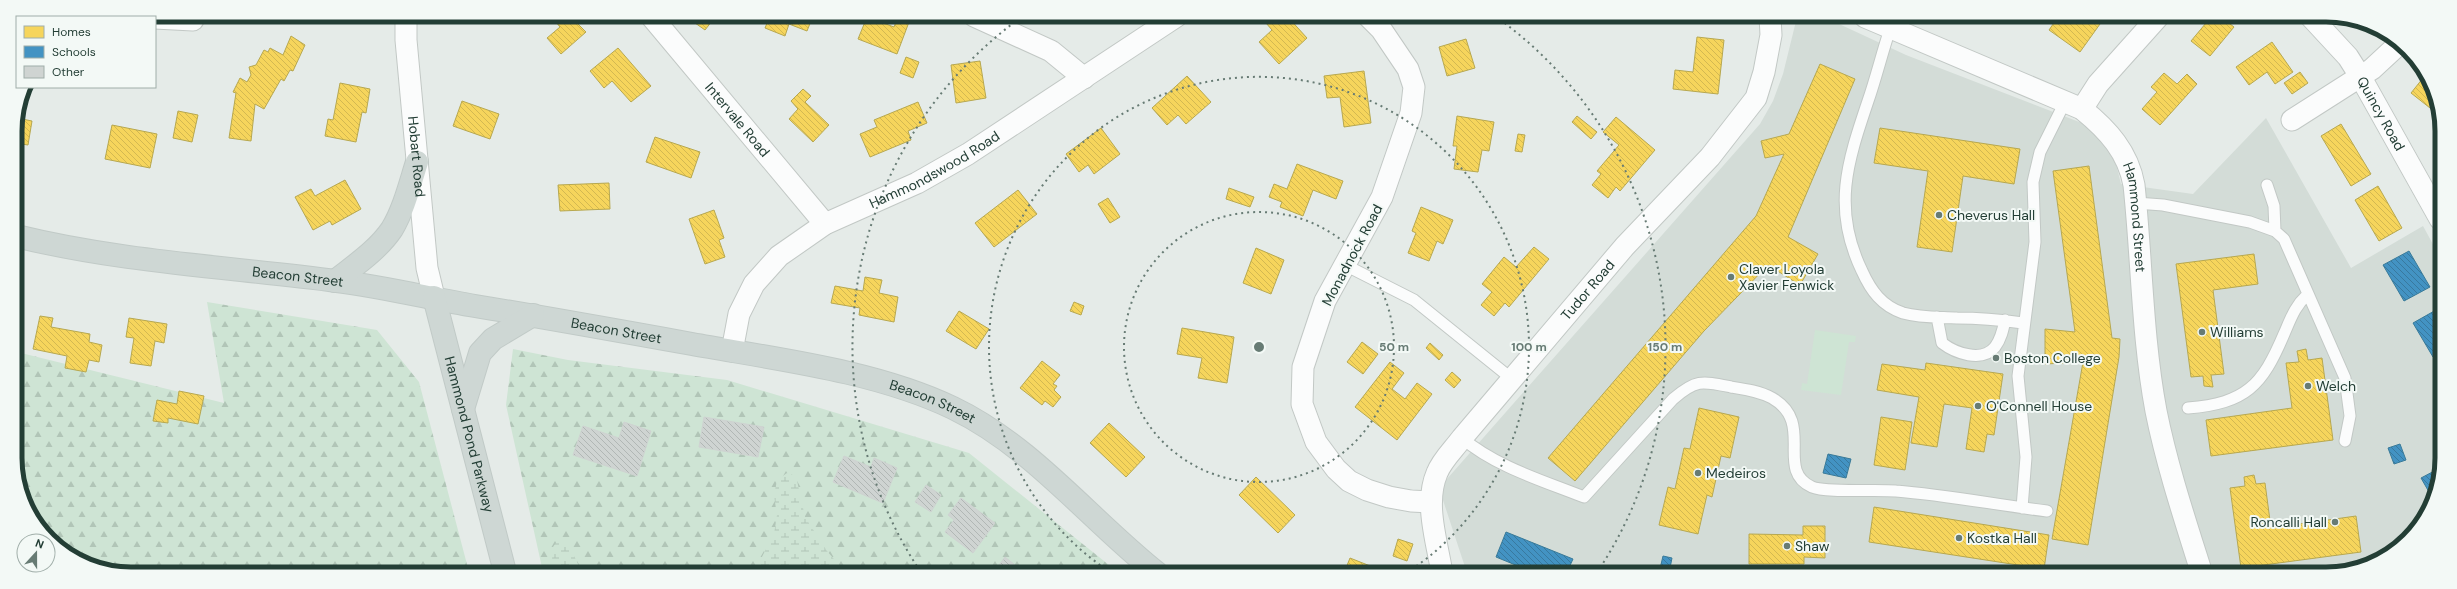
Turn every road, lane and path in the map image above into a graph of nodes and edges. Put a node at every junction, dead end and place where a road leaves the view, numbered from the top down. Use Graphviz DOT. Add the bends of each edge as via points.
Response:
graph roads {
  1 [pos="406,22"];
  2 [pos="656,22"];
  3 [pos="987,22"];
  4 [pos="1168,22"];
  5 [pos="1374,22"];
  6 [pos="1770,22"];
  7 [pos="1875,22"];
  8 [pos="2154,22"];
  9 [pos="2316,22"];
  10 [pos="1890,29"];
  11 [pos="2395,48"];
  12 [pos="2360,76"];
  13 [pos="1084,78"];
  14 [pos="2074,104"];
  15 [pos="2292,120"];
  16 [pos="417,162"];
  17 [pos="2267,185"];
  18 [pos="2136,203"];
  19 [pos="2435,210"];
  20 [pos="825,224"];
  21 [pos="2275,231"];
  22 [pos="22,237"];
  23 [pos="1345,265"];
  24 [pos="334,281"];
  25 [pos="2307,295"];
  26 [pos="434,297"];
  27 [pos="533,315"];
  28 [pos="1937,317"];
  29 [pos="2005,320"];
  30 [pos="2023,323"];
  31 [pos="732,351"];
  32 [pos="1512,379"];
  33 [pos="2188,408"];
  34 [pos="462,412"];
  35 [pos="1462,438"];
  36 [pos="2345,441"];
  37 [pos="1431,502"];
  38 [pos="2022,508"];
  39 [pos="2047,511"];
  40 [pos="504,567"];
  41 [pos="1150,567"];
  42 [pos="1441,567"];
  43 [pos="2200,567"];
  1 -- 16 [label="street, Hobart Road"];
  2 -- 20 [label="street, Intervale Road"];
  3 -- 13 [label="street" via="1051,51"];
  4 -- 13 [label="street, Hammondswood Road"];
  5 -- 23 [label="street, Monadnock Road" via="1408,69 1414,87 1411,113 1385,190"];
  6 -- 32 [label="street, Tudor Road" via="1771,35 1756,98 1710,157 1625,246"];
  7 -- 10 [label="street, Hammond Street"];
  8 -- 14 [label="street" via="2098,84"];
  9 -- 12 [label="street, Quincy Road"];
  10 -- 14 [label="street, Hammond Street"];
  10 -- 28 [label="lane" via="1848,166 1844,201 1847,226 1859,267 1876,296 1902,312"];
  11 -- 12 [label="street" via="2382,61"];
  12 -- 15 [label="street"];
  12 -- 19 [label="street, Quincy Road"];
  13 -- 20 [label="street, Hammondswood Road" via="968,154 917,183"];
  14 -- 18 [label="street, Hammond Street" via="2097,120 2123,151 2130,168"];
  14 -- 30 [label="lane" via="2056,119 2035,166 2035,242"];
  16 -- 24 [label="main road" via="391,230 363,258"];
  16 -- 26 [label="street, Hobart Road" via="427,268"];
  17 -- 21 [label="lane" via="2274,206"];
  18 -- 21 [label="lane" via="2163,205 2250,222"];
  18 -- 43 [label="street, Hammond Street" via="2146,340 2156,411 2171,472"];
  20 -- 31 [label="street, Hammondswood Road" via="779,256 754,284 739,314"];
  21 -- 25 [label="lane" via="2284,239 2291,251"];
  22 -- 24 [label="main road, Beacon Street" via="134,258"];
  23 -- 32 [label="lane" via="1414,300"];
  23 -- 37 [label="street, Monadnock Road" via="1325,301 1303,367 1304,410 1316,442 1336,469 1350,480 1367,490 1389,496"];
  24 -- 26 [label="main road, Beacon Street" via="397,289"];
  25 -- 33 [label="lane" via="2292,312 2267,370 2248,391 2211,406"];
  25 -- 36 [label="lane" via="2345,378 2350,416"];
  26 -- 27 [label="main road, Beacon Street"];
  26 -- 34 [label="main road, Hammond Pond Parkway"];
  27 -- 31 [label="main road, Beacon Street"];
  27 -- 34 [label="main road" via="493,339 480,353"];
  28 -- 29 [label="lane"];
  28 -- 29 [label="lane" via="1942,343 1954,351 1974,355 1994,348 2001,336"];
  29 -- 30 [label="lane"];
  30 -- 38 [label="lane" via="2018,376 2026,457"];
  31 -- 41 [label="main road, Beacon Street" via="879,382 933,400 972,418 1013,445"];
  32 -- 35 [label="street, Tudor Road"];
  34 -- 40 [label="main road, Hammond Pond Parkway"];
  35 -- 37 [label="street, Tudor Road" via="1437,472 1432,486"];
  35 -- 38 [label="lane" via="1473,448 1522,472 1584,497 1673,399 1689,385 1705,382 1761,393 1780,403 1794,423 1796,474 1812,487 1898,491"];
  37 -- 42 [label="street, Tudor Road"];
  38 -- 39 [label="lane"];
}
